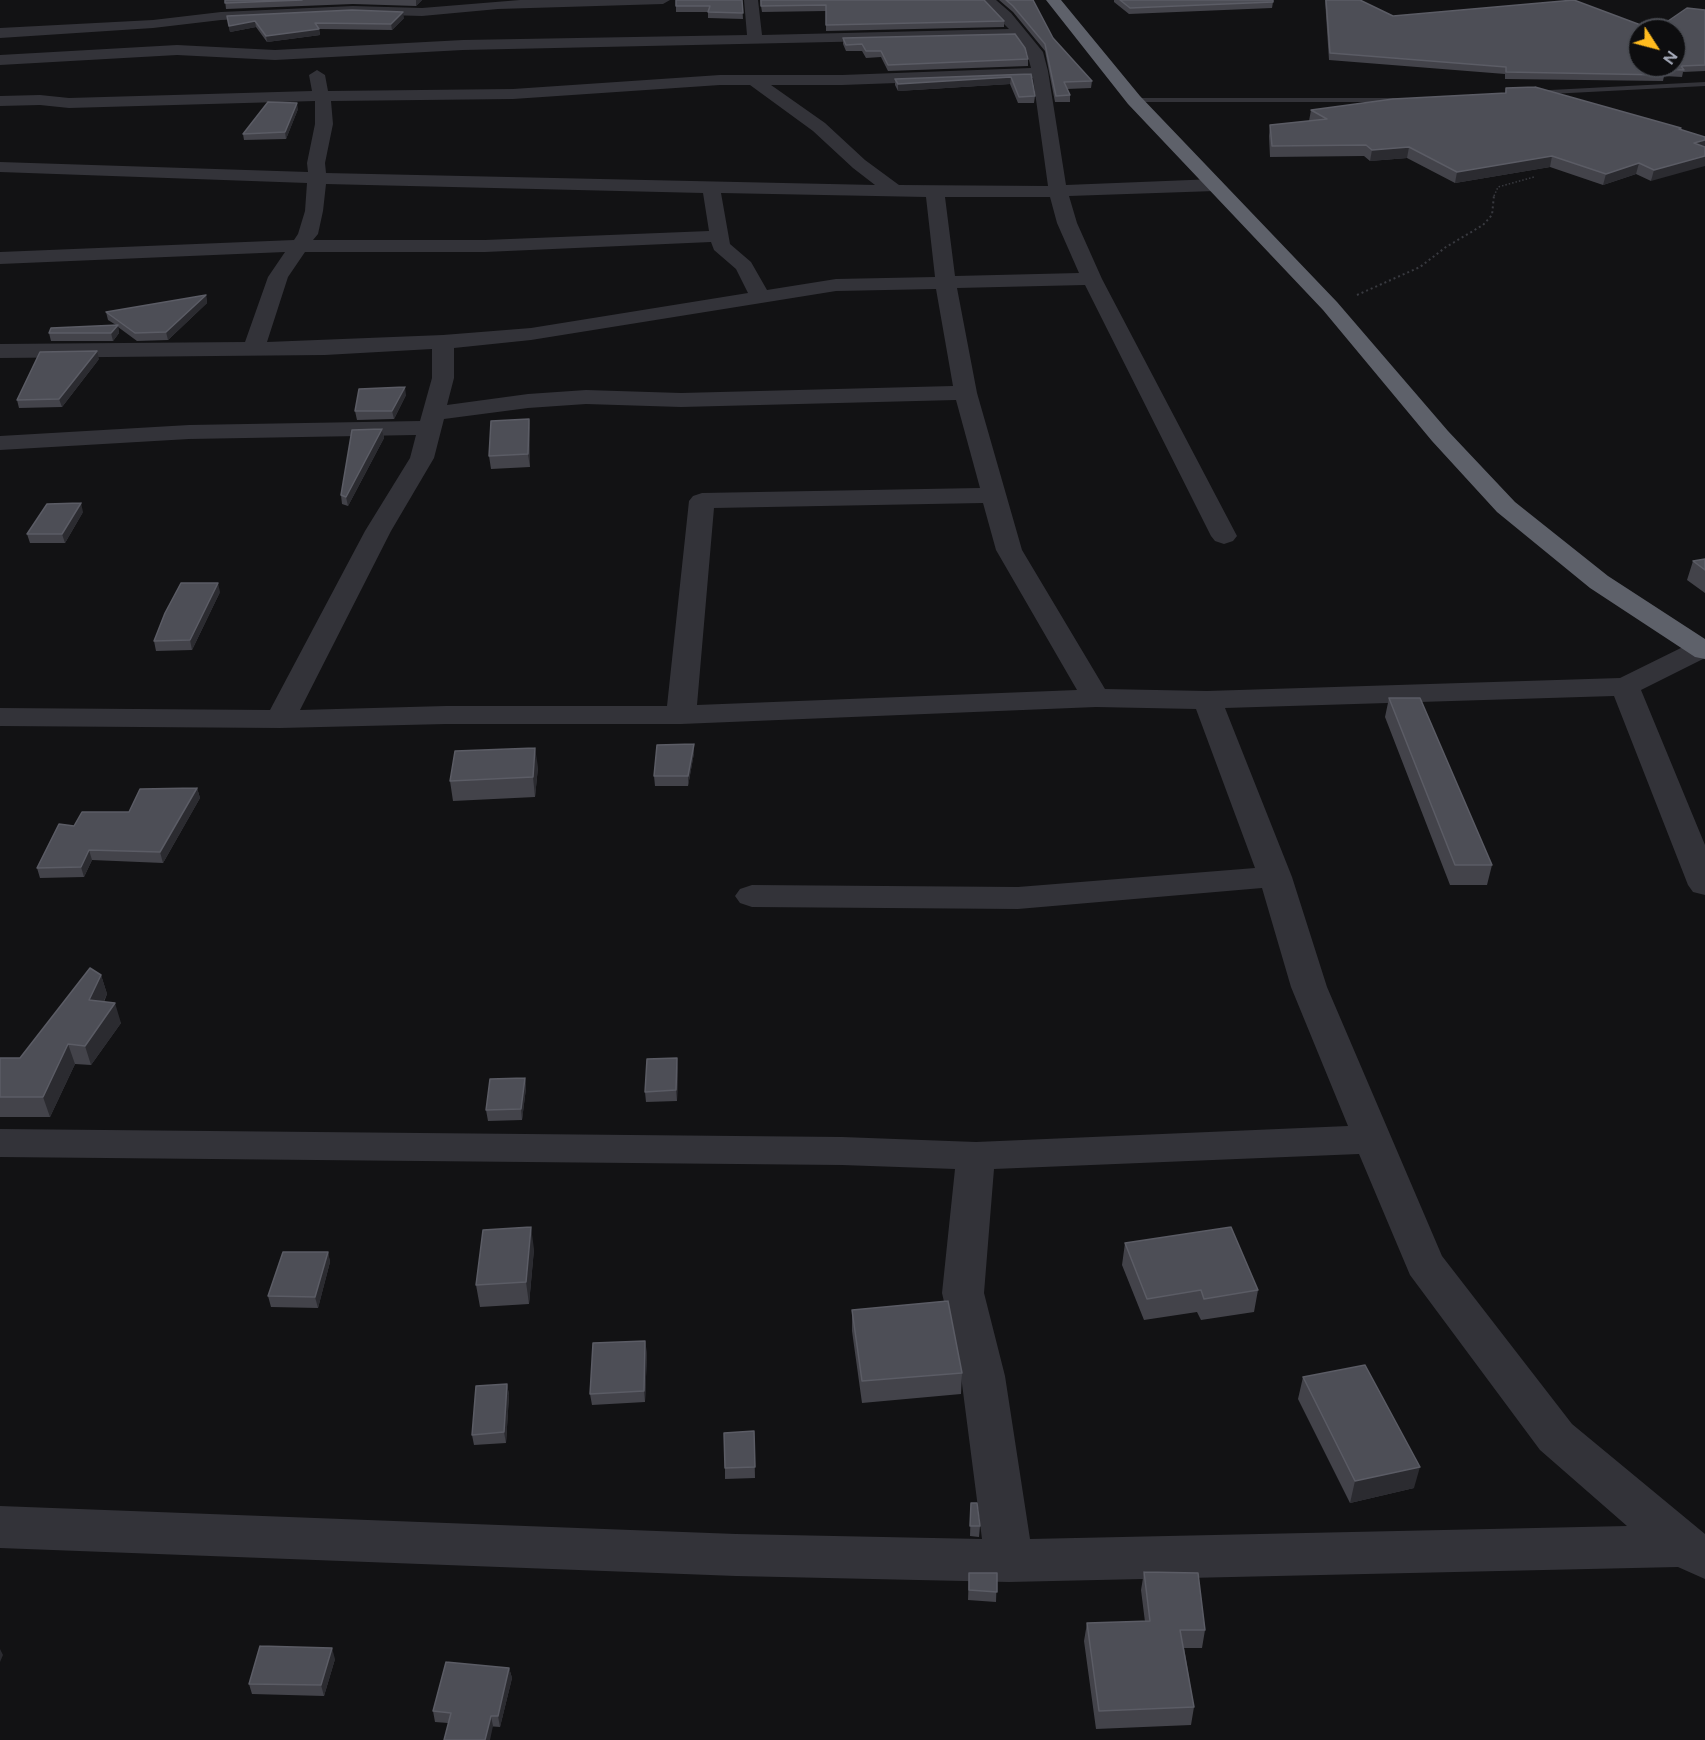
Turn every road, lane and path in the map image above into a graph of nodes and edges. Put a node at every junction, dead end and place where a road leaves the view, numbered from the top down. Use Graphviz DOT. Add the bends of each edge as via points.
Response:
graph roads {
  1 [pos="663,0"];
  2 [pos="751,0"];
  3 [pos="987,0"];
  4 [pos="1053,0"];
  5 [pos="0,33"];
  6 [pos="1019,33"];
  7 [pos="755,39"];
  8 [pos="736,40"];
  9 [pos="321,52"];
  10 [pos="0,60"];
  11 [pos="1039,73"];
  12 [pos="720,80"];
  13 [pos="754,80"];
  14 [pos="1705,84"];
  15 [pos="1516,94"];
  16 [pos="323,96"];
  17 [pos="1134,100"];
  18 [pos="1410,100"];
  19 [pos="0,101"];
  20 [pos="69,103"];
  21 [pos="28,116"];
  22 [pos="0,167"];
  23 [pos="1534,177"];
  24 [pos="317,178"];
  25 [pos="1215,185"];
  26 [pos="711,188"];
  27 [pos="895,191"];
  28 [pos="935,191"];
  29 [pos="1058,191"];
  30 [pos="719,236"];
  31 [pos="298,246"];
  32 [pos="0,258"];
  33 [pos="1092,279"];
  34 [pos="946,282"];
  35 [pos="760,297"];
  36 [pos="1330,306"];
  37 [pos="443,342"];
  38 [pos="254,349"];
  39 [pos="0,351"];
  40 [pos="966,393"];
  41 [pos="431,421"];
  42 [pos="0,443"];
  43 [pos="994,495"];
  44 [pos="1224,536"];
  45 [pos="1703,650"];
  46 [pos="1624,687"];
  47 [pos="1096,698"];
  48 [pos="1207,700"];
  49 [pos="681,715"];
  50 [pos="0,717"];
  51 [pos="280,718"];
  52 [pos="1275,877"];
  53 [pos="1705,885"];
  54 [pos="752,896"];
  55 [pos="1373,1139"];
  56 [pos="0,1143"];
  57 [pos="976,1156"];
  58 [pos="0,1527"];
  59 [pos="1694,1552"];
  60 [pos="1009,1561"];
  1 -- 5 [label="street" via="498,4 422,12 353,10 221,16"];
  2 -- 7 [label="street"];
  3 -- 6 [label="street"];
  4 -- 17 [label="highway"];
  6 -- 7 [label="street"];
  6 -- 11 [label="street" via="1035,52"];
  7 -- 8 [label="street"];
  8 -- 9 [label="street"];
  8 -- 12 [label="street"];
  9 -- 10 [label="street" via="275,55 177,50"];
  9 -- 16 [label="street" via="317,70 318,88"];
  11 -- 13 [label="street"];
  11 -- 29 [label="street"];
  12 -- 13 [label="street"];
  12 -- 16 [label="street" via="513,94"];
  13 -- 27 [label="street" via="819,127"];
  14 -- 15 [label="lane"];
  16 -- 20 [label="street"];
  16 -- 24 [label="street" via="324,124"];
  17 -- 18 [label="lane"];
  17 -- 25 [label="highway"];
  19 -- 20 [label="street"];
  20 -- 21 [label="street"];
  22 -- 24 [label="street"];
  23 -- 36 [label="path" via="1498,187 1492,215 1483,225 1420,267"];
  24 -- 26 [label="street"];
  24 -- 31 [label="street" via="308,234"];
  25 -- 29 [label="street"];
  25 -- 36 [label="highway"];
  26 -- 27 [label="street"];
  26 -- 30 [label="street"];
  27 -- 28 [label="street"];
  28 -- 29 [label="street"];
  28 -- 34 [label="street"];
  29 -- 33 [label="street"];
  30 -- 31 [label="street" via="485,246"];
  30 -- 35 [label="street" via="721,246 744,266"];
  31 -- 32 [label="street"];
  31 -- 38 [label="street" via="278,277"];
  33 -- 34 [label="street"];
  33 -- 44 [label="street"];
  34 -- 35 [label="street" via="836,285"];
  34 -- 40 [label="street"];
  35 -- 37 [label="street" via="531,334"];
  36 -- 45 [label="highway" via="1506,507 1599,582"];
  37 -- 38 [label="street"];
  37 -- 41 [label="street" via="443,378"];
  38 -- 39 [label="street"];
  40 -- 41 [label="street" via="528,400"];
  40 -- 43 [label="street"];
  41 -- 42 [label="street"];
  41 -- 51 [label="street" via="422,458 378,531"];
  43 -- 47 [label="street" via="1009,550"];
  43 -- 49 [label="street" via="702,501"];
  45 -- 46 [label="street"];
  46 -- 48 [label="street"];
  46 -- 53 [label="street"];
  47 -- 48 [label="street"];
  47 -- 49 [label="street"];
  48 -- 52 [label="street"];
  49 -- 51 [label="street"];
  50 -- 51 [label="street"];
  52 -- 54 [label="street" via="1018,898"];
  52 -- 55 [label="street" via="1309,987"];
  55 -- 57 [label="street"];
  55 -- 59 [label="street" via="1425,1264 1549,1428"];
  56 -- 57 [label="street" via="843,1150"];
  57 -- 60 [label="street" via="963,1293 983,1376"];
  58 -- 60 [label="street"];
  59 -- 60 [label="street"];
}
